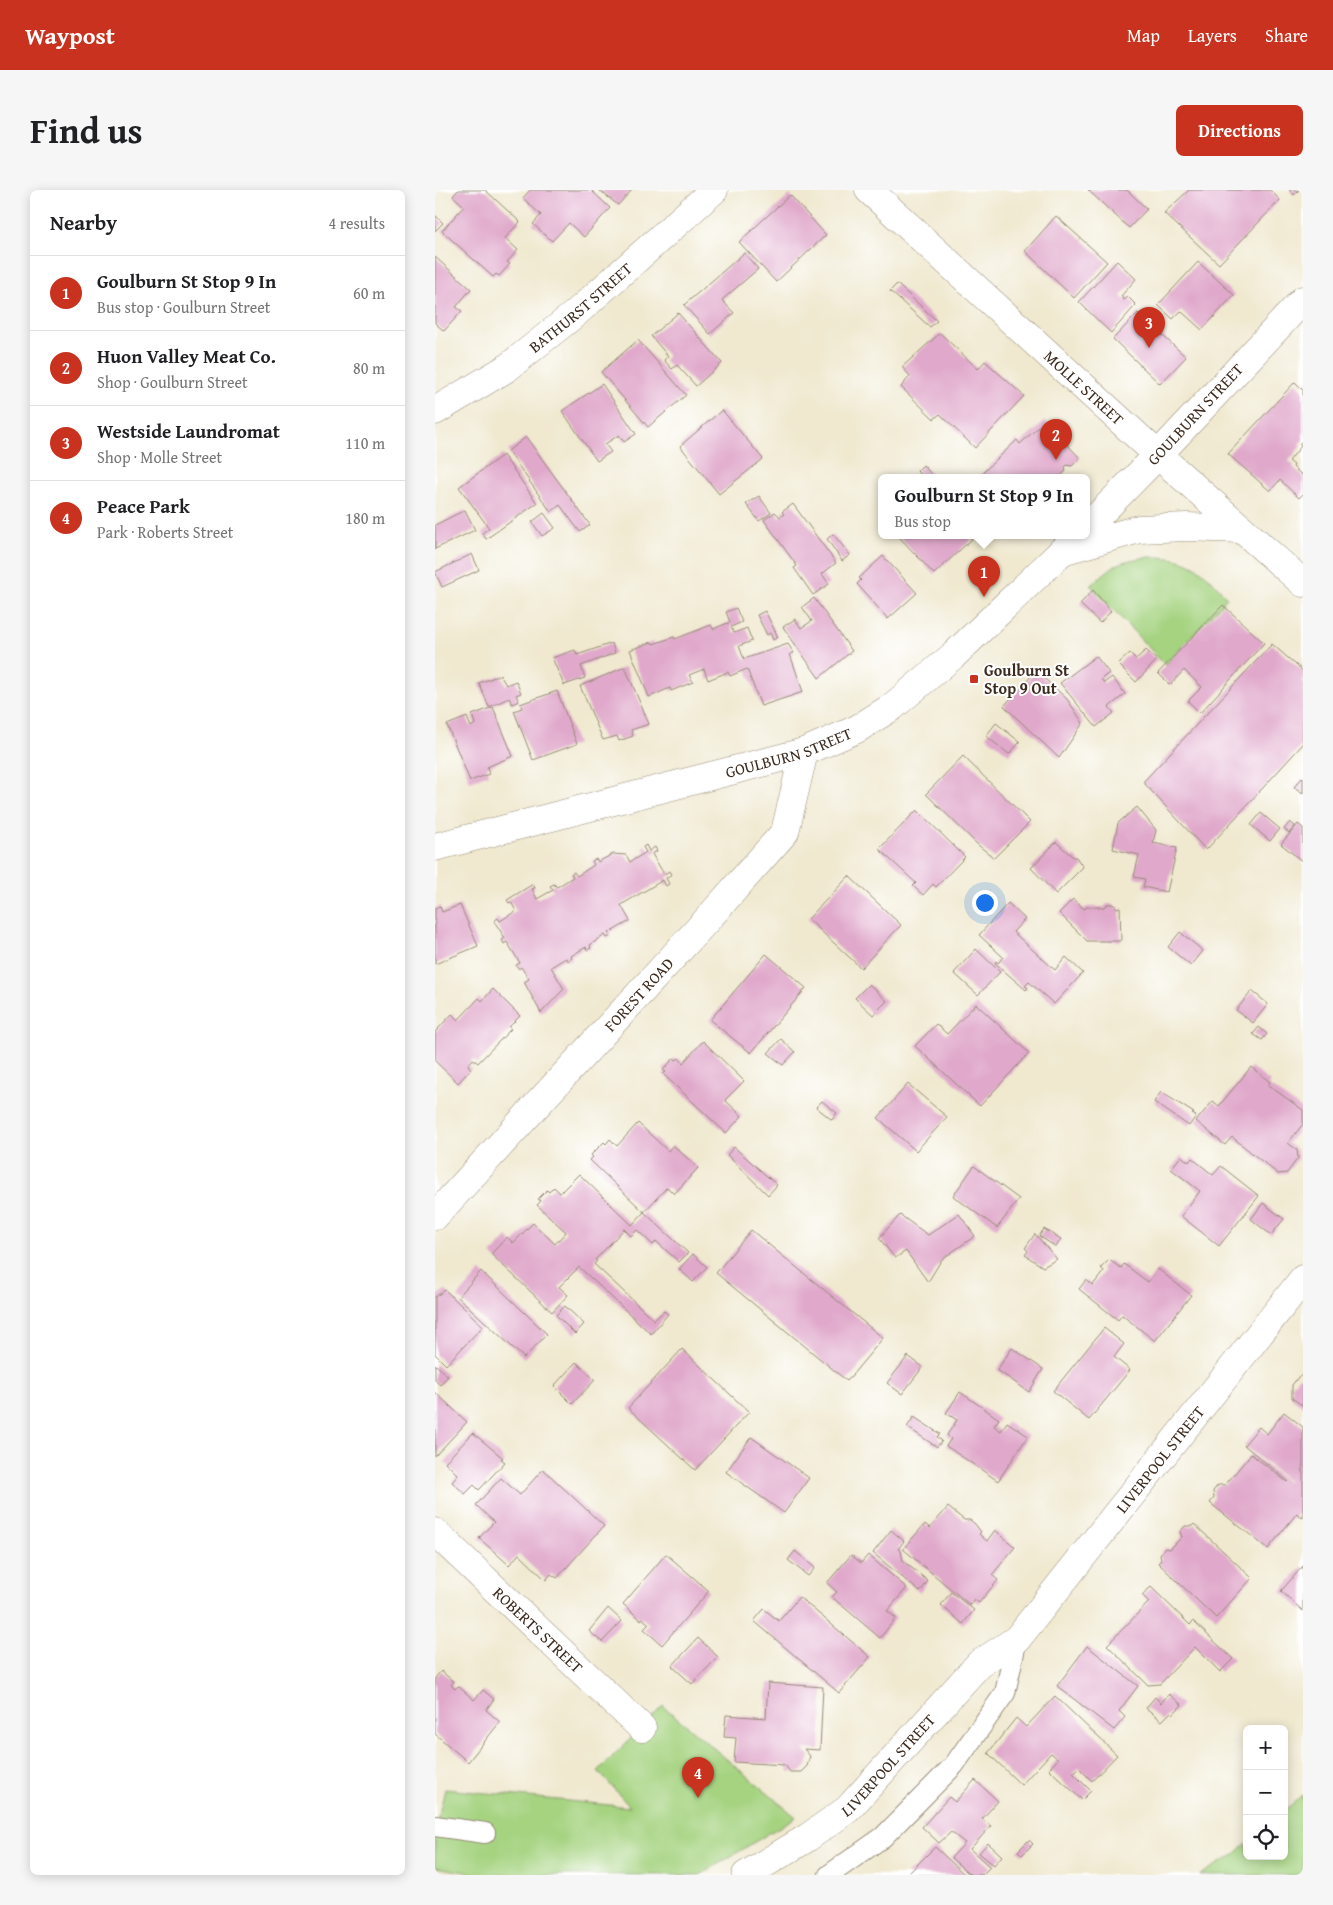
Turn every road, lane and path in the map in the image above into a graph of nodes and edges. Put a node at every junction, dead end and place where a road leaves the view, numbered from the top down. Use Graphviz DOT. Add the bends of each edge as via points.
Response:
graph roads {
  1 [pos="715,190"];
  2 [pos="869,190"];
  3 [pos="1303,300"];
  4 [pos="435,411"];
  5 [pos="1158,455"];
  6 [pos="1090,524"];
  7 [pos="1242,529"];
  8 [pos="1070,544"];
  9 [pos="1303,583"];
  10 [pos="804,752"];
  11 [pos="435,847"];
  12 [pos="435,1216"];
  13 [pos="1303,1279"];
  14 [pos="435,1532"];
  15 [pos="1017,1639"];
  16 [pos="642,1728"];
  17 [pos="435,1826"];
  18 [pos="485,1833"];
  19 [pos="746,1875"];
  20 [pos="829,1875"];
  1 -- 4 [label="street, BATHURST STREET" via="576,313 507,368"];
  2 -- 5 [label="street, MOLLE STREET"];
  3 -- 5 [label="street, GOULBURN STREET"];
  5 -- 6 [label="street, GOULBURN STREET"];
  5 -- 7 [label="street, MOLLE STREET"];
  7 -- 8 [label="street" via="1139,529"];
  7 -- 9 [label="street, MOLLE STREET"];
  8 -- 10 [label="street, GOULBURN STREET" via="955,655 892,707 857,729"];
  10 -- 11 [label="street, GOULBURN STREET"];
  10 -- 12 [label="street, FOREST ROAD" via="785,832"];
  13 -- 15 [label="street, LIVERPOOL STREET"];
  14 -- 16 [label="street, ROBERTS STREET"];
  15 -- 19 [label="street, LIVERPOOL STREET" via="979,1664 848,1809"];
  15 -- 20 [label="lane, LIVERPOOL STREET" via="1005,1693 954,1765 883,1838"];
  17 -- 18 [label="lane"];
}
